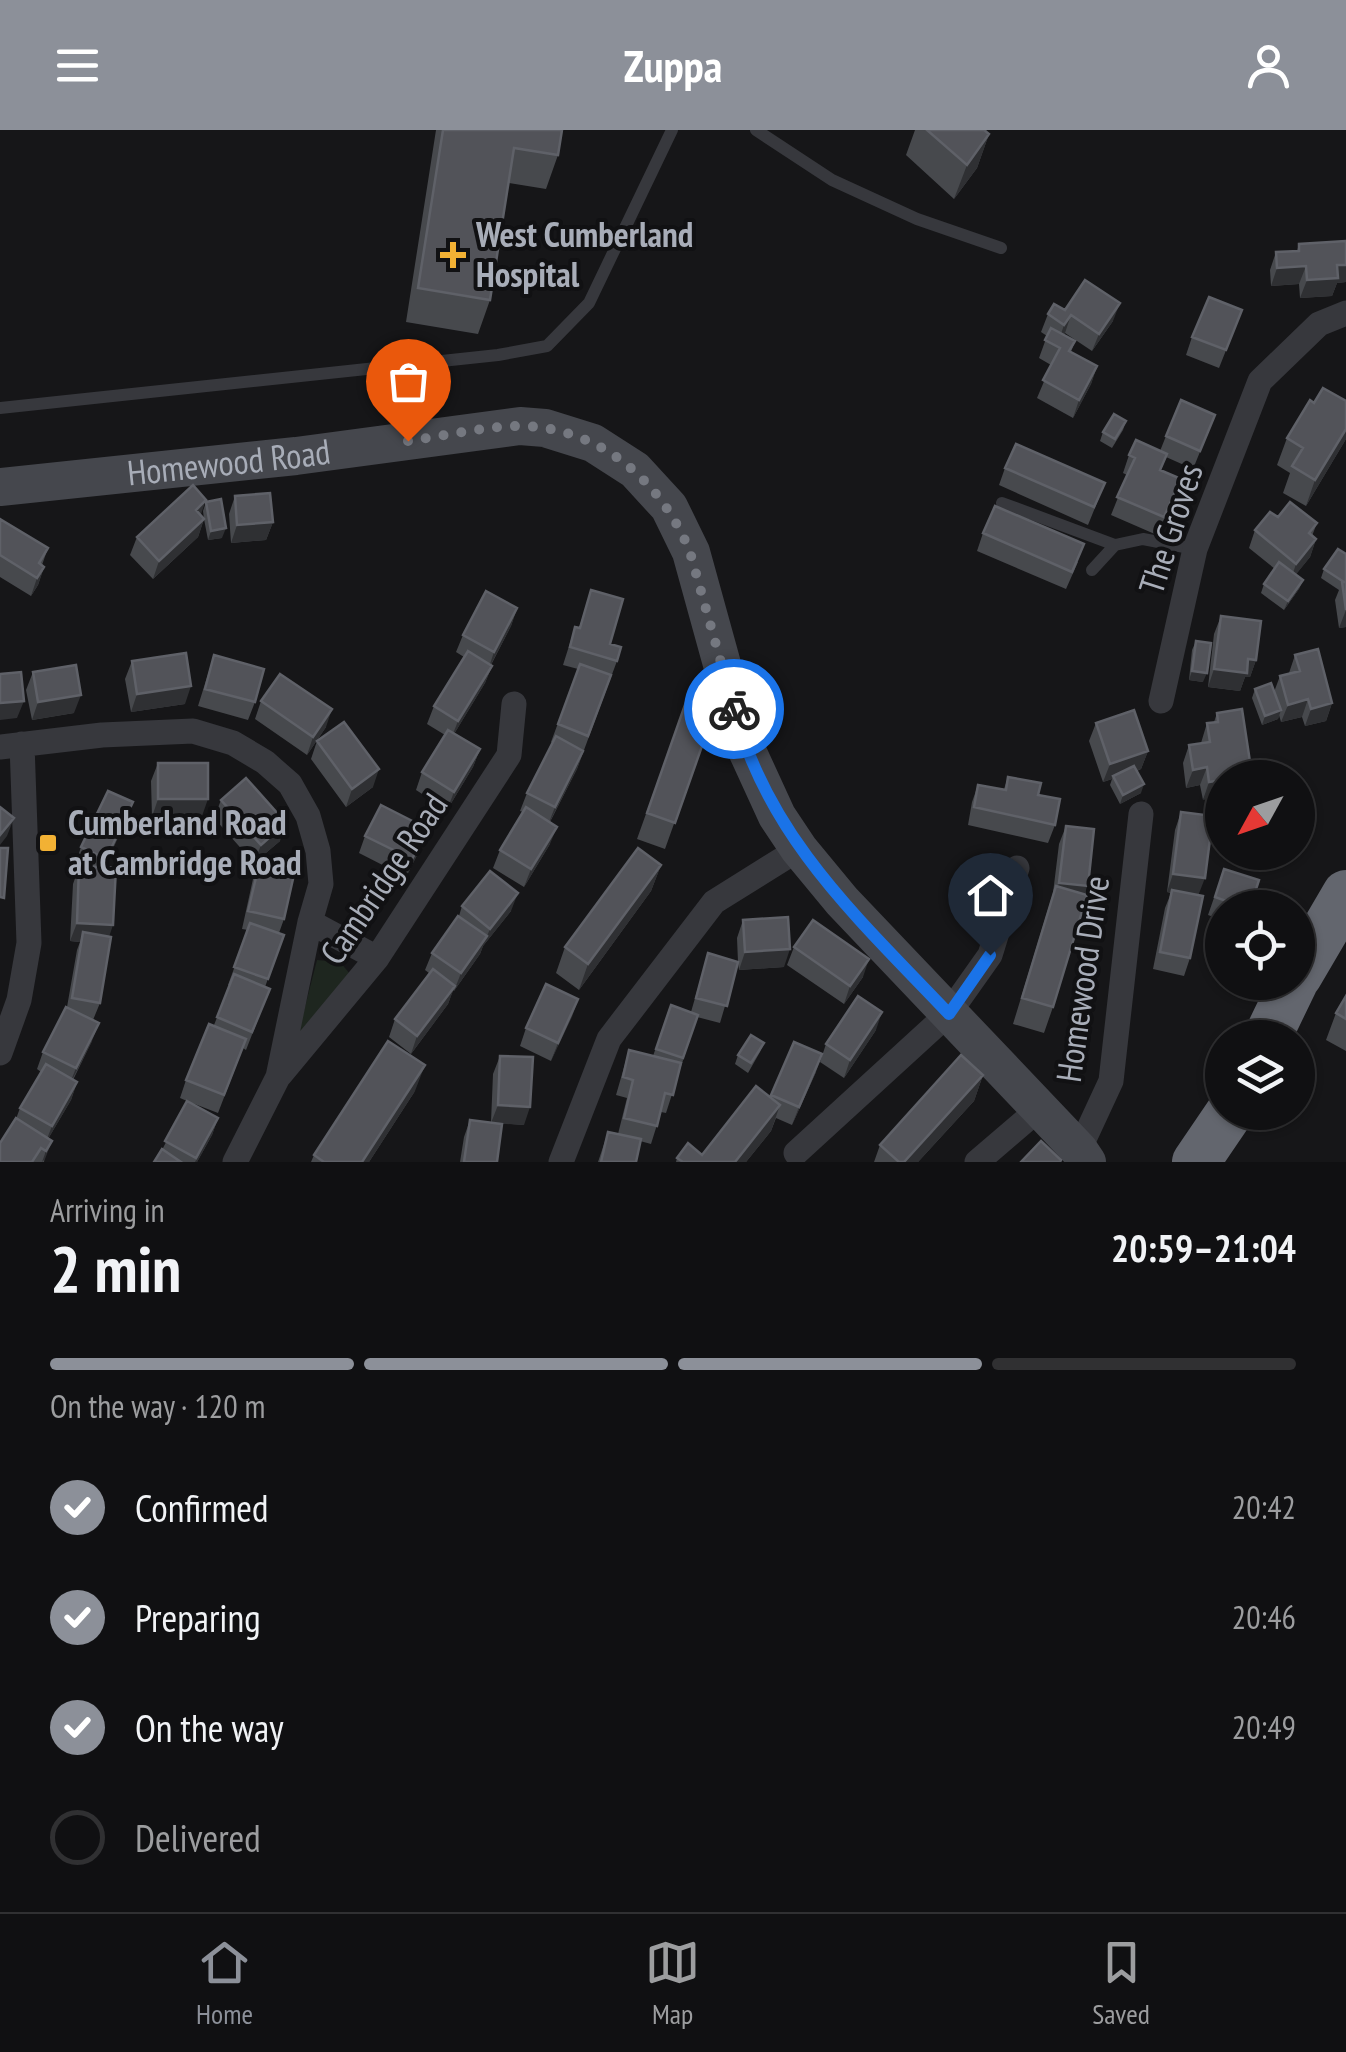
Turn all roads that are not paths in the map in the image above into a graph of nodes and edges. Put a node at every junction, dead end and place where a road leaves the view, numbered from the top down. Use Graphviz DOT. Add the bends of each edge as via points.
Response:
graph roads {
  1 [pos="672,130"];
  2 [pos="756,130"];
  3 [pos="1002,248"];
  4 [pos="1346,313"];
  5 [pos="0,408"];
  6 [pos="0,487"];
  7 [pos="1002,503"];
  8 [pos="1115,545"];
  9 [pos="1195,548"];
  10 [pos="1092,570"];
  11 [pos="1160,701"];
  12 [pos="514,704"];
  13 [pos="11,745"];
  14 [pos="1141,814"];
  15 [pos="798,849"];
  16 [pos="1018,868"];
  17 [pos="1346,894"];
  18 [pos="310,922"];
  19 [pos="1315,947"];
  20 [pos="377,958"];
  21 [pos="949,1014"];
  22 [pos="0,1053"];
  23 [pos="278,1077"];
  24 [pos="1040,1108"];
  25 [pos="1218,1130"];
  26 [pos="1245,1130"];
  27 [pos="796,1154"];
  28 [pos="1089,1158"];
  29 [pos="235,1162"];
  30 [pos="561,1162"];
  31 [pos="978,1162"];
  32 [pos="1196,1162"];
  33 [pos="1243,1162"];
  1 -- 5 [label="lane" via="589,303 547,346"];
  2 -- 3 [label="lane" via="832,180"];
  4 -- 9 [label="street, The Groves" via="1319,324 1260,381"];
  6 -- 15 [label="street, Homewood Road" via="520,426 593,443 644,479 681,529 744,744"];
  7 -- 8 [label="lane"];
  8 -- 9 [label="lane" via="1143,539"];
  8 -- 10 [label="lane"];
  9 -- 11 [label="street, The Groves"];
  12 -- 20 [label="street, Cambridge Road" via="509,756"];
  13 -- 18 [label="street, Cambridge Road" via="193,731 233,743 290,784 308,816 321,884"];
  13 -- 22 [label="street" via="28,943 19,1000"];
  14 -- 28 [label="street, Homewood Drive" via="1111,1081"];
  15 -- 21 [label="street, Homewood Road"];
  15 -- 30 [label="street" via="714,902 621,1024"];
  16 -- 21 [label="street" via="990,955"];
  17 -- 19 [label="highway"];
  18 -- 20 [label="street"];
  18 -- 23 [label="street, Cambridge Road"];
  20 -- 23 [label="street, Cambridge Road"];
  21 -- 24 [label="street, Homewood Road"];
  21 -- 27 [label="street"];
  23 -- 29 [label="street, Cambridge Road"];
  24 -- 28 [label="street, Homewood Road"];
  24 -- 31 [label="street"];
  25 -- 32 [label="highway"];
  26 -- 33 [label="highway"];
}
